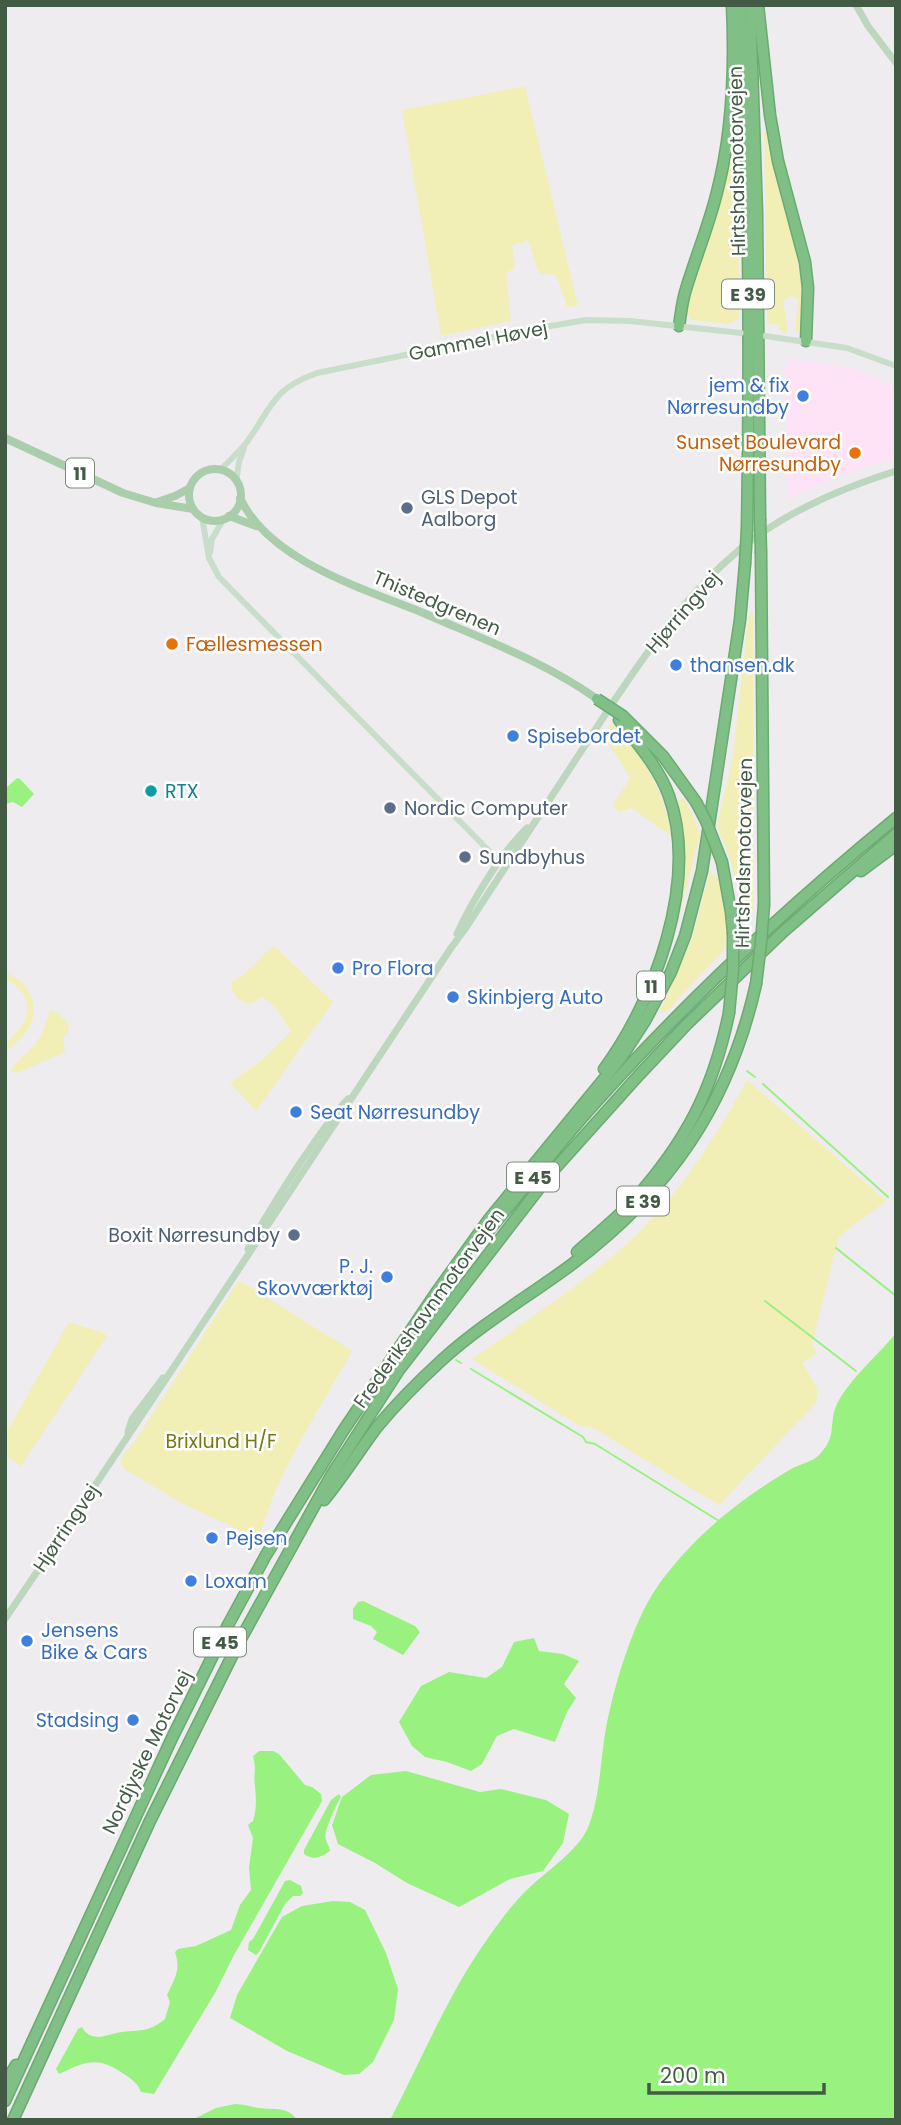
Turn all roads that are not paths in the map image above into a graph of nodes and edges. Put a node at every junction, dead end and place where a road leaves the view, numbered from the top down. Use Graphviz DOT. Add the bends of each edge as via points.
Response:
graph roads {
  1 [pos="732,5"];
  2 [pos="740,5"];
  3 [pos="750,5"];
  4 [pos="758,5"];
  5 [pos="856,5"];
  6 [pos="896,63"];
  7 [pos="679,326"];
  8 [pos="741,333"];
  9 [pos="765,336"];
  10 [pos="806,341"];
  11 [pos="896,366"];
  12 [pos="5,438"];
  13 [pos="246,443"];
  14 [pos="219,470"];
  15 [pos="896,471"];
  16 [pos="236,482"];
  17 [pos="190,488"];
  18 [pos="240,498"];
  19 [pos="156,503"];
  20 [pos="193,509"];
  21 [pos="202,517"];
  22 [pos="226,518"];
  23 [pos="267,533"];
  24 [pos="209,558"];
  25 [pos="595,698"];
  26 [pos="621,718"];
  27 [pos="896,810"];
  28 [pos="896,818"];
  29 [pos="896,834"];
  30 [pos="896,845"];
  31 [pos="504,863"];
  32 [pos="786,912"];
  33 [pos="783,931"];
  34 [pos="489,1219"];
  35 [pos="438,1290"];
  36 [pos="504,1312"];
  37 [pos="307,1523"];
  38 [pos="5,1619"];
  39 [pos="90,1952"];
  40 [pos="44,2016"];
  41 [pos="5,2084"];
  42 [pos="5,2101"];
  43 [pos="13,2120"];
  44 [pos="20,2120"];
  1 -- 7 [label="highway" via="728,137"];
  2 -- 34 [label="highway, Hirtshalsmotorvejen / E 39, bridge" via="746,145 747,529 740,620 702,870 685,936 645,1021 621,1058"];
  3 -- 36 [label="highway, Hirtshalsmotorvejen / E 39, bridge" via="757,201 764,904 755,984 720,1092 681,1156 621,1224"];
  4 -- 10 [label="highway" via="769,115 805,262"];
  5 -- 6 [label="main road"];
  7 -- 8 [label="street, Gammel Høvej"];
  7 -- 13 [label="street, Gammel Høvej" via="586,320 317,373 281,393"];
  9 -- 10 [label="street"];
  10 -- 11 [label="street" via="847,348"];
  12 -- 19 [label="main road, 11" via="123,493"];
  13 -- 14 [label="street, Gammel Høvej"];
  13 -- 16 [label="street, Gammel Høvej"];
  14 -- 16 [label="main road"];
  14 -- 17 [label="main road" via="201,473"];
  15 -- 31 [label="main road, Hjørringvej" via="798,512 754,539 714,574 681,608 628,678"];
  16 -- 18 [label="main road, 11"];
  17 -- 19 [label="main road"];
  17 -- 20 [label="main road"];
  18 -- 22 [label="main road"];
  18 -- 23 [label="main road, Thistedgrenen / 11"];
  19 -- 20 [label="main road, 11"];
  20 -- 21 [label="main road"];
  21 -- 22 [label="main road, 11" via="212,521"];
  21 -- 24 [label="street"];
  22 -- 23 [label="main road, Thistedgrenen / 11" via="250,522"];
  22 -- 24 [label="street" via="212,539"];
  23 -- 25 [label="main road, Thistedgrenen / 11" via="310,565 482,638"];
  24 -- 31 [label="street" via="233,593"];
  25 -- 26 [label="highway, 11, bridge"];
  26 -- 34 [label="highway, 11" via="661,778 675,818 678,874 670,926 646,999 626,1037"];
  26 -- 36 [label="highway, 11, bridge" via="663,756 696,802 722,863 733,933 729,1013 704,1099 677,1146 631,1203"];
  27 -- 32 [label="highway"];
  28 -- 32 [label="highway, Frederikshavnmotorvejen / E 45"];
  29 -- 33 [label="highway, Frederikshavnmotorvejen / E 45"];
  30 -- 33 [label="highway"];
  31 -- 38 [label="main road, Hjørringvej" via="357,1088 325,1126 262,1220 238,1269 132,1419 126,1437"];
  32 -- 35 [label="highway, Frederikshavnmotorvejen / E 45" via="718,975 587,1112"];
  33 -- 37 [label="highway, Frederikshavnmotorvejen / E 45" via="687,1024 551,1173 400,1370 332,1474"];
  34 -- 35 [label="highway, Hirtshalsmotorvejen / E 39"];
  35 -- 40 [label="highway, Nordjyske Motorvej / E 45" via="342,1431 228,1625"];
  36 -- 37 [label="highway, Hirtshalsmotorvejen / E 39" via="442,1360 391,1411"];
  37 -- 39 [label="highway, Nordjyske Motorvej / E 45" via="244,1632"];
  39 -- 43 [label="highway, Nordjyske Motorvej / E 45"];
  39 -- 44 [label="highway"];
  40 -- 41 [label="highway"];
  40 -- 42 [label="highway, Nordjyske Motorvej / E 45"];
}
